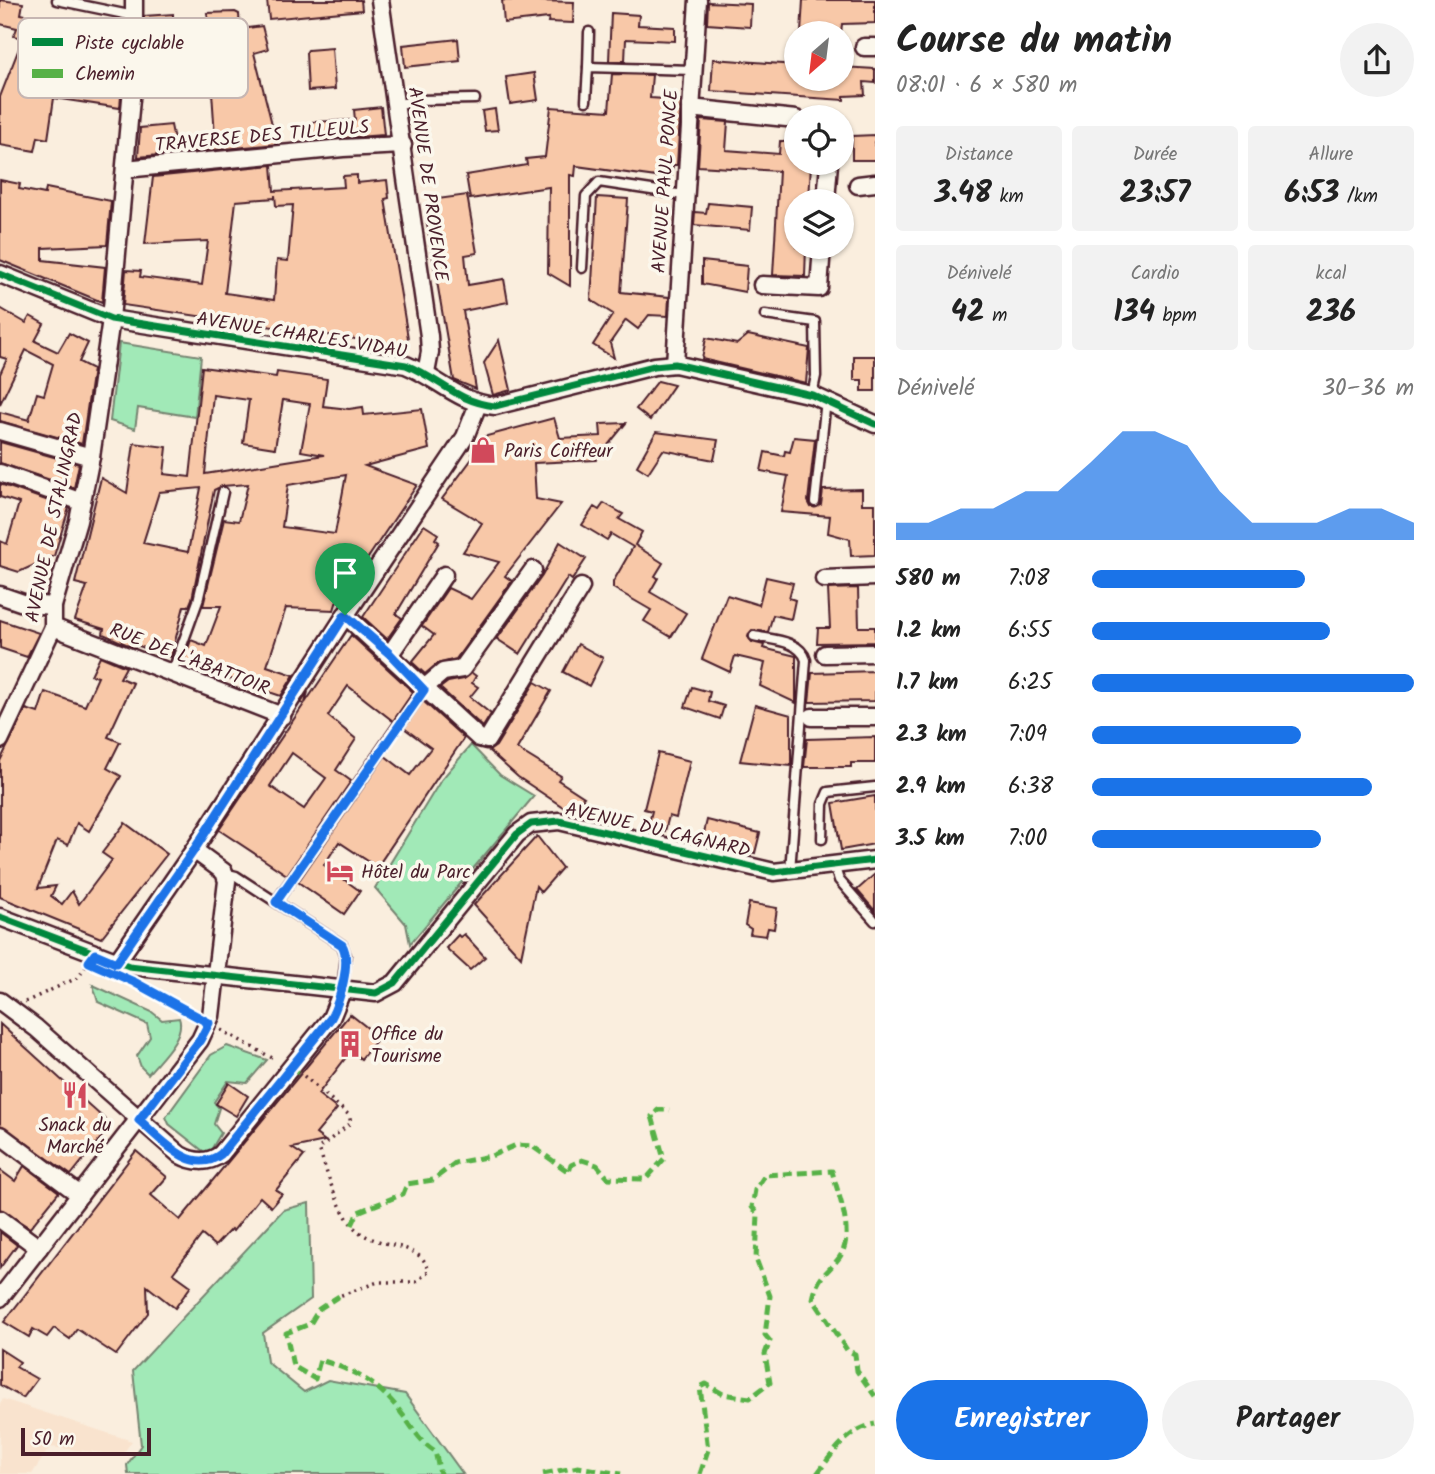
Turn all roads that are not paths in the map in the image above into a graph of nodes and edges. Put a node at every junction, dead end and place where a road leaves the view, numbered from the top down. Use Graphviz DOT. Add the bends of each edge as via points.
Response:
graph roads {
  1 [pos="57,0"];
  2 [pos="380,0"];
  3 [pos="698,0"];
  4 [pos="134,8"];
  5 [pos="589,32"];
  6 [pos="588,67"];
  7 [pos="693,70"];
  8 [pos="131,98"];
  9 [pos="475,99"];
  10 [pos="586,101"];
  11 [pos="397,105"];
  12 [pos="690,108"];
  13 [pos="784,118"];
  14 [pos="402,145"];
  15 [pos="125,169"];
  16 [pos="875,183"];
  17 [pos="858,185"];
  18 [pos="684,195"];
  19 [pos="821,259"];
  20 [pos="582,268"];
  21 [pos="0,274"];
  22 [pos="762,285"];
  23 [pos="765,315"];
  24 [pos="111,319"];
  25 [pos="675,364"];
  26 [pos="426,373"];
  27 [pos="819,398"];
  28 [pos="478,404"];
  29 [pos="875,424"];
  30 [pos="0,431"];
  31 [pos="91,457"];
  32 [pos="0,473"];
  33 [pos="223,492"];
  34 [pos="82,502"];
  35 [pos="815,502"];
  36 [pos="533,570"];
  37 [pos="444,575"];
  38 [pos="875,578"];
  39 [pos="824,579"];
  40 [pos="581,587"];
  41 [pos="0,595"];
  42 [pos="53,606"];
  43 [pos="345,615"];
  44 [pos="52,627"];
  45 [pos="754,636"];
  46 [pos="875,653"];
  47 [pos="390,654"];
  48 [pos="825,654"];
  49 [pos="172,673"];
  50 [pos="424,690"];
  51 [pos="282,716"];
  52 [pos="812,717"];
  53 [pos="875,717"];
  54 [pos="0,740"];
  55 [pos="875,788"];
  56 [pos="822,839"];
  57 [pos="194,850"];
  58 [pos="875,860"];
  59 [pos="833,864"];
  60 [pos="790,871"];
  61 [pos="224,872"];
  62 [pos="276,902"];
  63 [pos="0,917"];
  64 [pos="875,921"];
  65 [pos="116,963"];
  66 [pos="215,977"];
  67 [pos="342,991"];
  68 [pos="0,1001"];
  69 [pos="139,1120"];
  70 [pos="0,1135"];
  71 [pos="80,1195"];
  72 [pos="0,1219"];
  73 [pos="39,1248"];
  74 [pos="0,1298"];
  1 -- 4 [label="lane"];
  2 -- 11 [label="street, AVENUE DE PROVENCE"];
  3 -- 7 [label="street, AVENUE PAUL PONCE"];
  5 -- 6 [label="lane"];
  6 -- 7 [label="lane"];
  6 -- 10 [label="lane"];
  7 -- 12 [label="street, AVENUE PAUL PONCE"];
  8 -- 15 [label="street, AVENUE DE STALINGRAD"];
  9 -- 11 [label="lane"];
  11 -- 14 [label="street, AVENUE DE PROVENCE"];
  12 -- 13 [label="street"];
  12 -- 18 [label="street, AVENUE PAUL PONCE"];
  14 -- 15 [label="street, TRAVERSE DES TILLEULS"];
  14 -- 26 [label="street, AVENUE DE PROVENCE" via="429,336"];
  15 -- 24 [label="street, AVENUE DE STALINGRAD"];
  16 -- 17 [label="street"];
  18 -- 20 [label="lane" via="599,182 586,196"];
  18 -- 25 [label="street, AVENUE PAUL PONCE"];
  19 -- 22 [label="street" via="819,288"];
  21 -- 24 [label="street, AVENUE CHARLES VIDAU"];
  23 -- 27 [label="lane" via="815,322"];
  24 -- 26 [label="street, AVENUE CHARLES VIDAU" via="366,357"];
  24 -- 31 [label="street, AVENUE DE STALINGRAD"];
  25 -- 27 [label="street"];
  25 -- 28 [label="street" via="495,406"];
  26 -- 28 [label="street, AVENUE CHARLES VIDAU" via="466,401"];
  27 -- 29 [label="street"];
  27 -- 35 [label="lane"];
  28 -- 43 [label="street" via="465,437"];
  30 -- 31 [label="street"];
  31 -- 34 [label="street, AVENUE DE STALINGRAD"];
  32 -- 34 [label="street"];
  33 -- 49 [label="lane" via="198,601"];
  34 -- 42 [label="street, AVENUE DE STALINGRAD"];
  36 -- 50 [label="street" via="462,669 443,672"];
  37 -- 47 [label="street"];
  38 -- 39 [label="street"];
  40 -- 50 [label="street" via="490,739 479,738"];
  41 -- 42 [label="street" via="26,604"];
  42 -- 44 [label="street, AVENUE DE STALINGRAD"];
  43 -- 47 [label="street"];
  43 -- 51 [label="street"];
  44 -- 49 [label="street, RUE DE L'ABATTOIR"];
  44 -- 54 [label="street, AVENUE DE STALINGRAD"];
  45 -- 60 [label="lane" via="796,645 806,660"];
  46 -- 48 [label="street"];
  47 -- 50 [label="street"];
  49 -- 51 [label="street, RUE DE L'ABATTOIR"];
  50 -- 62 [label="lane"];
  51 -- 57 [label="street, RUE DE L'ABATTOIR"];
  52 -- 53 [label="street"];
  55 -- 56 [label="lane" via="828,792"];
  57 -- 61 [label="street"];
  57 -- 65 [label="street, RUE DE L'ABATTOIR"];
  58 -- 59 [label="street, AVENUE DU CAGNARD"];
  59 -- 60 [label="street, AVENUE DU CAGNARD"];
  59 -- 64 [label="lane" via="839,880"];
  60 -- 67 [label="street, AVENUE DU CAGNARD" via="774,872 559,821 531,824 517,834 395,984 376,993"];
  61 -- 62 [label="lane"];
  61 -- 66 [label="street" via="228,889"];
  62 -- 67 [label="lane" via="342,945 346,956"];
  63 -- 65 [label="street, AVENUE DU CAGNARD"];
  65 -- 66 [label="street, AVENUE DU CAGNARD"];
  66 -- 67 [label="street, AVENUE DU CAGNARD"];
  66 -- 69 [label="street" via="209,1023 200,1040"];
  67 -- 69 [label="street" via="331,1018 297,1071 214,1160 189,1160"];
  68 -- 69 [label="street"];
  69 -- 71 [label="street"];
  70 -- 71 [label="street"];
  71 -- 73 [label="street"];
  72 -- 73 [label="street"];
  73 -- 74 [label="street"];
}
